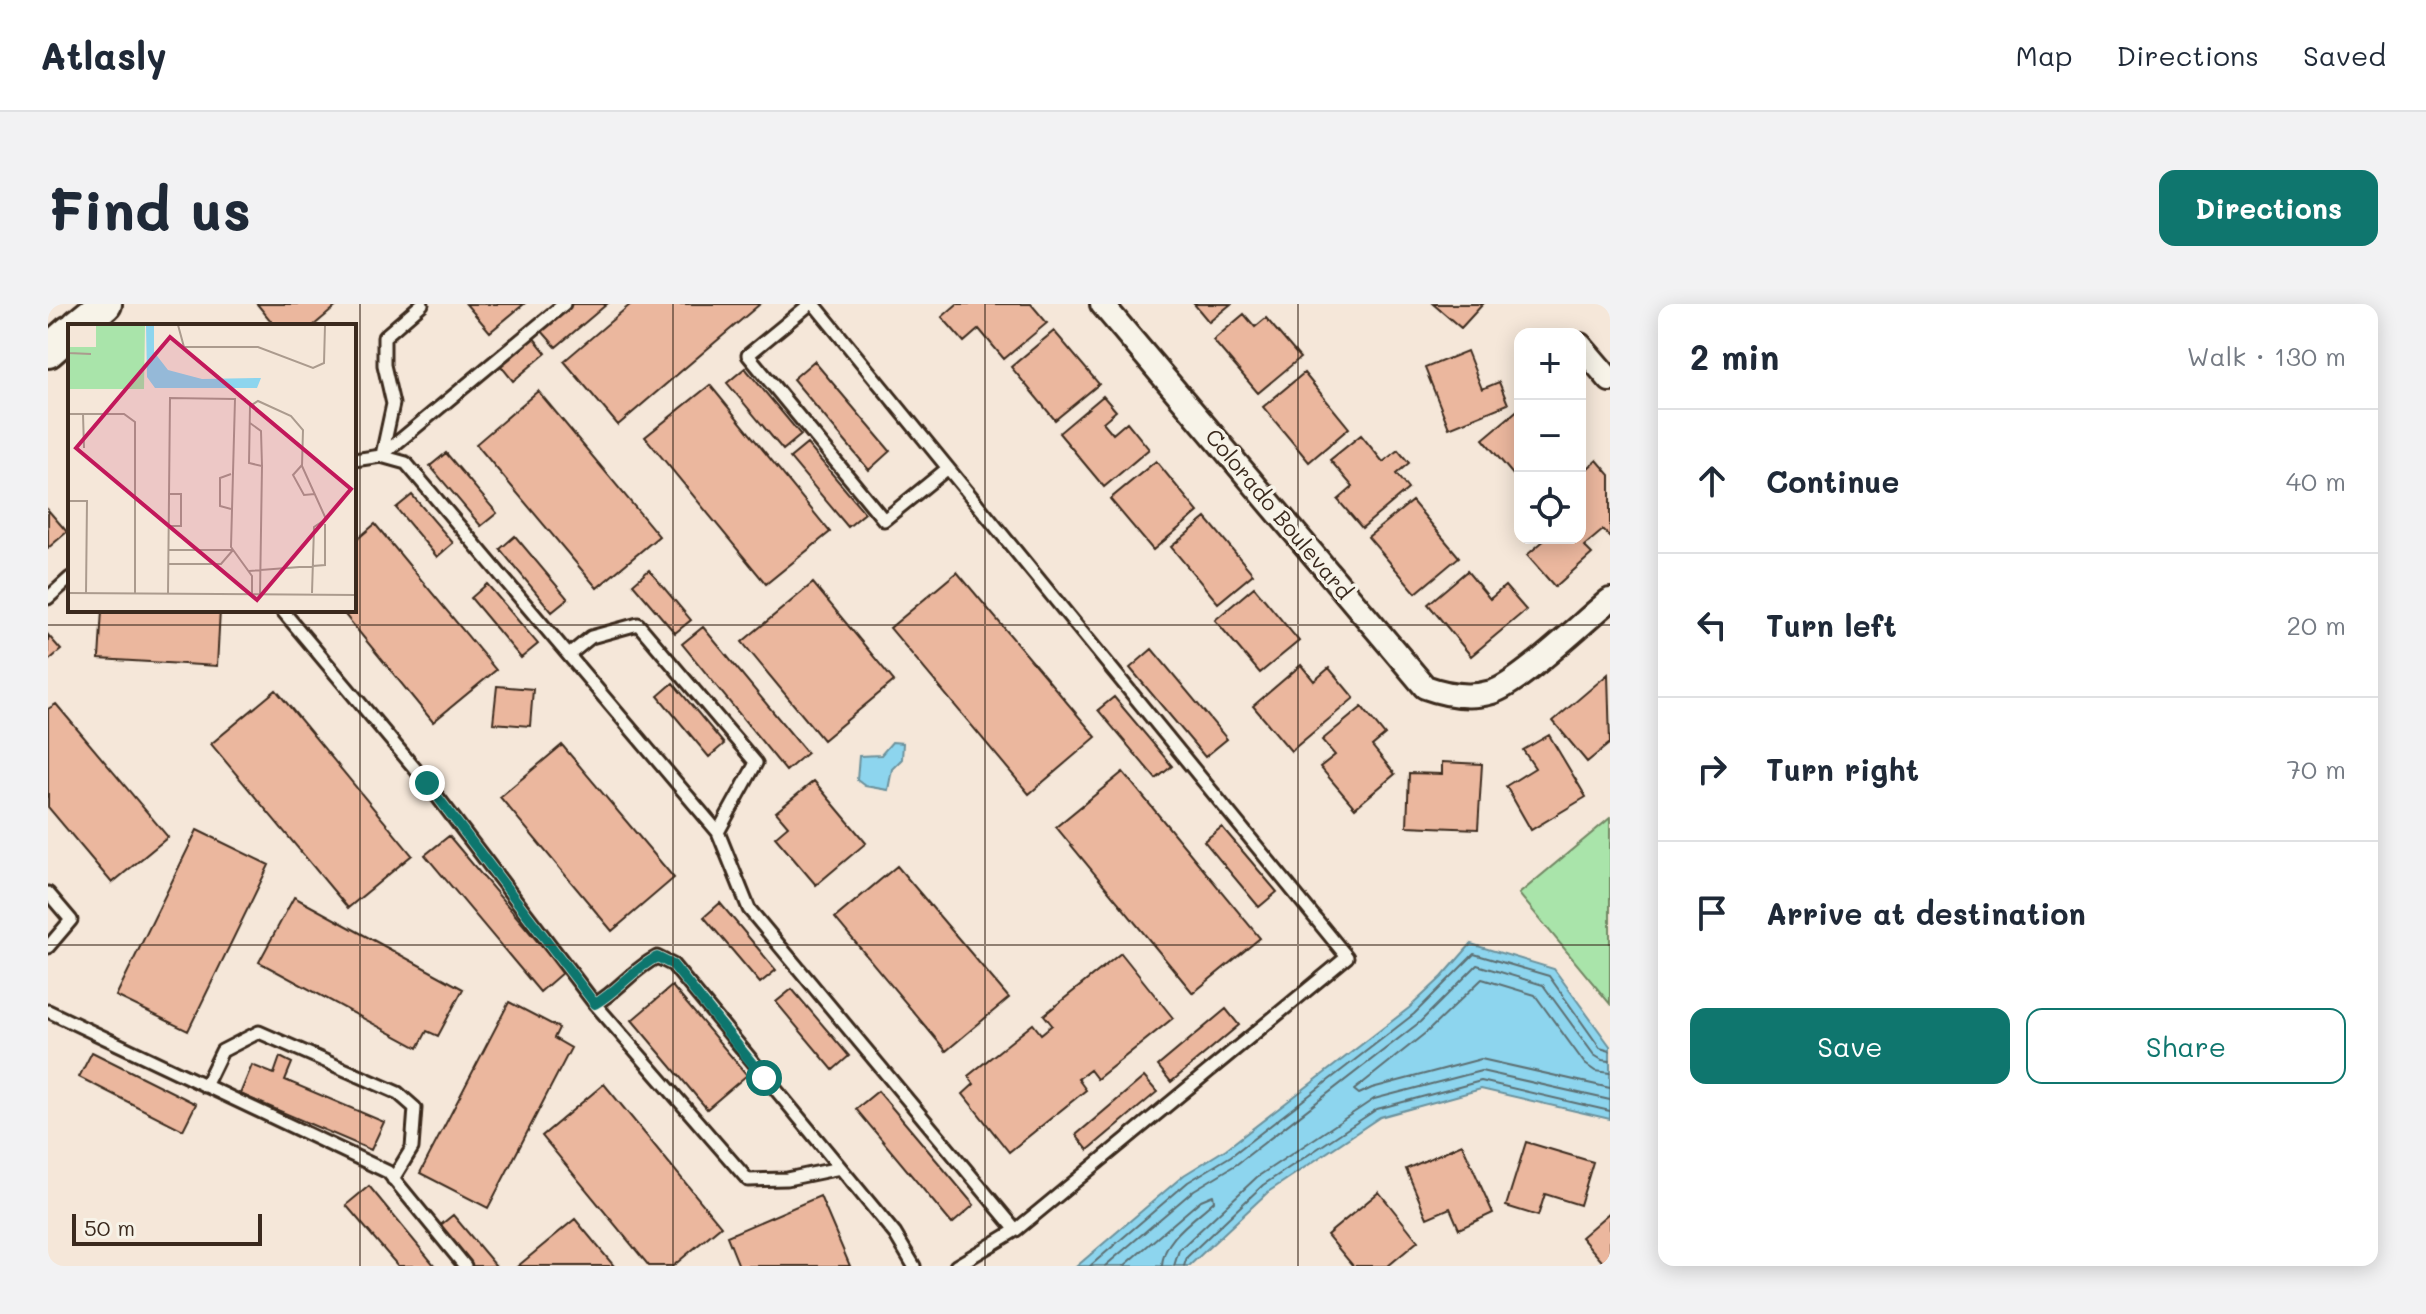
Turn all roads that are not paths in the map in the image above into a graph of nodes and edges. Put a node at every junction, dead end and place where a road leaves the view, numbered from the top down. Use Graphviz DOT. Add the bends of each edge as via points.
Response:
graph roads {
  1 [pos="422,304"];
  2 [pos="564,304"];
  3 [pos="812,304"];
  4 [pos="1102,304"];
  5 [pos="1586,352"];
  6 [pos="1610,380"];
  7 [pos="381,456"];
  8 [pos="356,460"];
  9 [pos="948,468"];
  10 [pos="68,580"];
  11 [pos="48,598"];
  12 [pos="1610,600"];
  13 [pos="284,612"];
  14 [pos="569,655"];
  15 [pos="718,832"];
  16 [pos="48,893"];
  17 [pos="48,947"];
  18 [pos="595,1004"];
  19 [pos="48,1011"];
  20 [pos="205,1086"];
  21 [pos="840,1168"];
  22 [pos="393,1179"];
  23 [pos="1016,1230"];
  24 [pos="465,1266"];
  25 [pos="914,1266"];
  26 [pos="956,1266"];
  1 -- 7 [label="lane" via="384,337 393,404"];
  2 -- 7 [label="lane"];
  3 -- 9 [label="lane"];
  3 -- 9 [label="lane" via="748,355 884,520"];
  4 -- 12 [label="street, Colorado Boulevard" via="1425,687 1448,695 1494,692"];
  5 -- 6 [label="street"];
  7 -- 8 [label="lane"];
  7 -- 14 [label="lane" via="406,463"];
  9 -- 23 [label="lane" via="1347,957"];
  10 -- 11 [label="lane"];
  13 -- 18 [label="lane" via="427,783"];
  14 -- 15 [label="lane"];
  14 -- 15 [label="lane" via="591,637 638,624 756,763"];
  15 -- 23 [label="lane" via="749,909"];
  16 -- 17 [label="lane" via="71,920"];
  18 -- 21 [label="lane" via="748,1180 778,1181"];
  18 -- 21 [label="lane" via="613,994 637,967 657,957 673,965"];
  19 -- 20 [label="lane"];
  20 -- 22 [label="lane" via="388,1172"];
  20 -- 22 [label="lane" via="222,1051 259,1032 398,1093 415,1108 412,1148"];
  21 -- 25 [label="lane" via="895,1234"];
  22 -- 24 [label="lane"];
  23 -- 26 [label="lane"];
}
